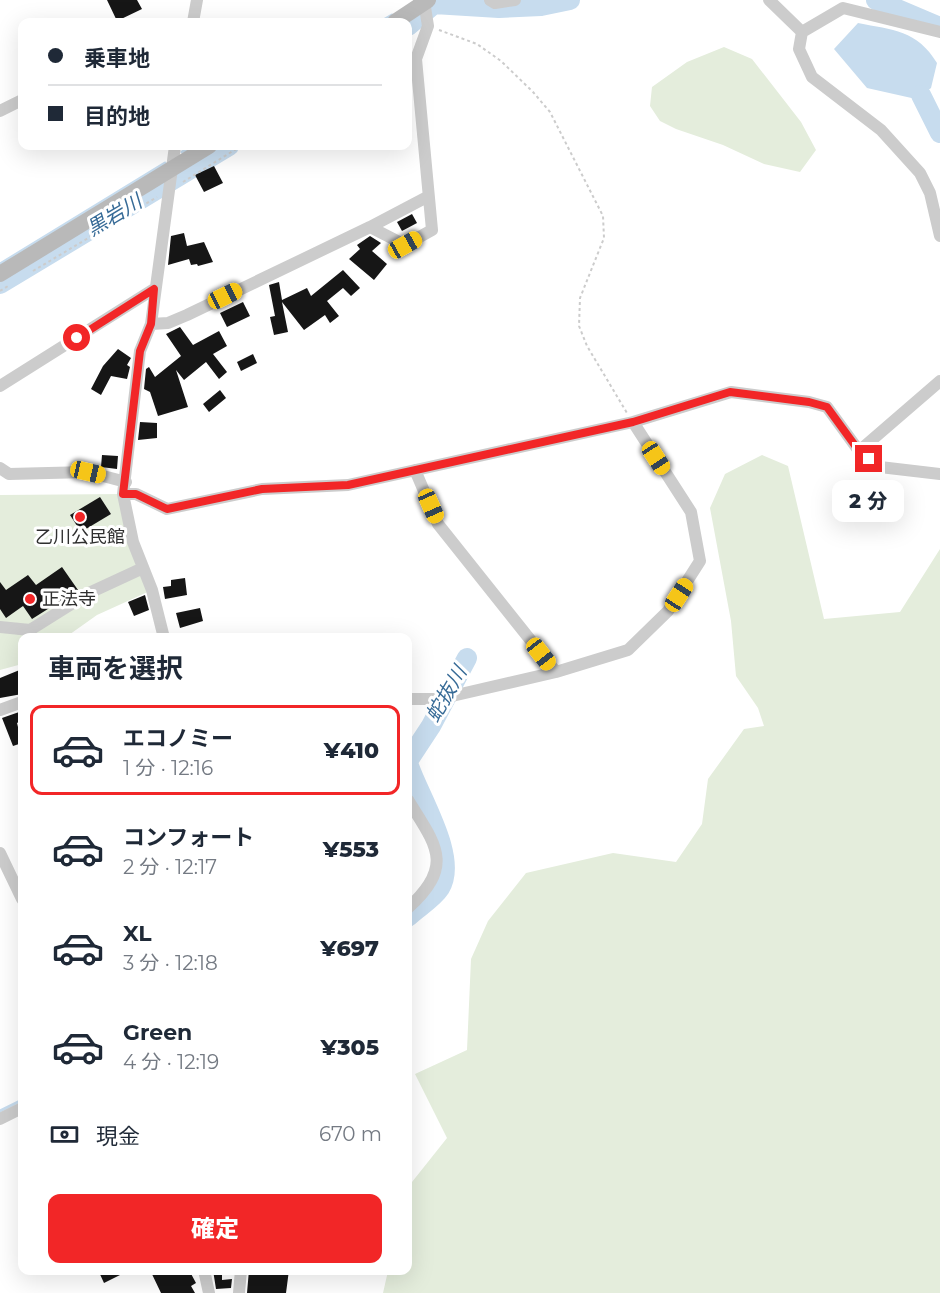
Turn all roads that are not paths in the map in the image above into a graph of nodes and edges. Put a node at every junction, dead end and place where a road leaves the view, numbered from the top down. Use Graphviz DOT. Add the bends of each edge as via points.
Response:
graph roads {
  1 [pos="197,0"];
  2 [pos="490,0"];
  3 [pos="515,0"];
  4 [pos="768,0"];
  5 [pos="423,1"];
  6 [pos="193,18"];
  7 [pos="400,18"];
  8 [pos="802,32"];
  9 [pos="940,32"];
  10 [pos="18,102"];
  11 [pos="0,111"];
  12 [pos="174,150"];
  13 [pos="203,150"];
  14 [pos="171,170"];
  15 [pos="427,196"];
  16 [pos="370,227"];
  17 [pos="940,236"];
  18 [pos="5,279"];
  19 [pos="154,289"];
  20 [pos="151,324"];
  21 [pos="940,381"];
  22 [pos="0,387"];
  23 [pos="633,422"];
  24 [pos="859,451"];
  25 [pos="0,468"];
  26 [pos="415,470"];
  27 [pos="940,474"];
  28 [pos="125,488"];
  29 [pos="143,568"];
  30 [pos="0,627"];
  31 [pos="162,633"];
  32 [pos="556,672"];
  33 [pos="412,699"];
  34 [pos="18,703"];
  35 [pos="0,710"];
  36 [pos="412,806"];
  37 [pos="0,854"];
  38 [pos="18,891"];
  39 [pos="412,904"];
  40 [pos="18,1110"];
  41 [pos="0,1119"];
  42 [pos="205,1275"];
  43 [pos="240,1275"];
  44 [pos="209,1293"];
  45 [pos="238,1293"];
  1 -- 6 [label="street"];
  2 -- 3 [label="street"];
  4 -- 8 [label="street"];
  5 -- 7 [label="street"];
  5 -- 15 [label="street" via="428,26 416,59"];
  8 -- 9 [label="street" via="843,8"];
  8 -- 17 [label="street" via="799,49 812,77 880,130 920,173 930,193"];
  10 -- 11 [label="street"];
  12 -- 14 [label="street"];
  13 -- 14 [label="street"];
  14 -- 18 [label="street"];
  14 -- 19 [label="street"];
  15 -- 16 [label="street"];
  15 -- 16 [label="street" via="432,230 405,245"];
  16 -- 20 [label="street" via="187,315 168,323"];
  19 -- 20 [label="street"];
  19 -- 22 [label="street"];
  20 -- 28 [label="street" via="140,351"];
  21 -- 24 [label="street"];
  23 -- 24 [label="street" via="730,392 809,402 827,407"];
  23 -- 26 [label="street"];
  23 -- 32 [label="street" via="691,512 700,561 668,611 628,650"];
  24 -- 27 [label="street" via="880,467"];
  25 -- 28 [label="street" via="9,474 88,472"];
  26 -- 28 [label="street" via="348,485 262,489 167,509"];
  26 -- 32 [label="street" via="438,524"];
  28 -- 29 [label="street" via="133,542"];
  29 -- 30 [label="street" via="89,593 30,630"];
  29 -- 31 [label="street"];
  32 -- 33 [label="street" via="439,699"];
  34 -- 35 [label="street"];
  36 -- 39 [label="street" via="434,841 437,855 427,887"];
  37 -- 38 [label="street"];
  40 -- 41 [label="street"];
  42 -- 44 [label="street"];
  43 -- 45 [label="street"];
}
